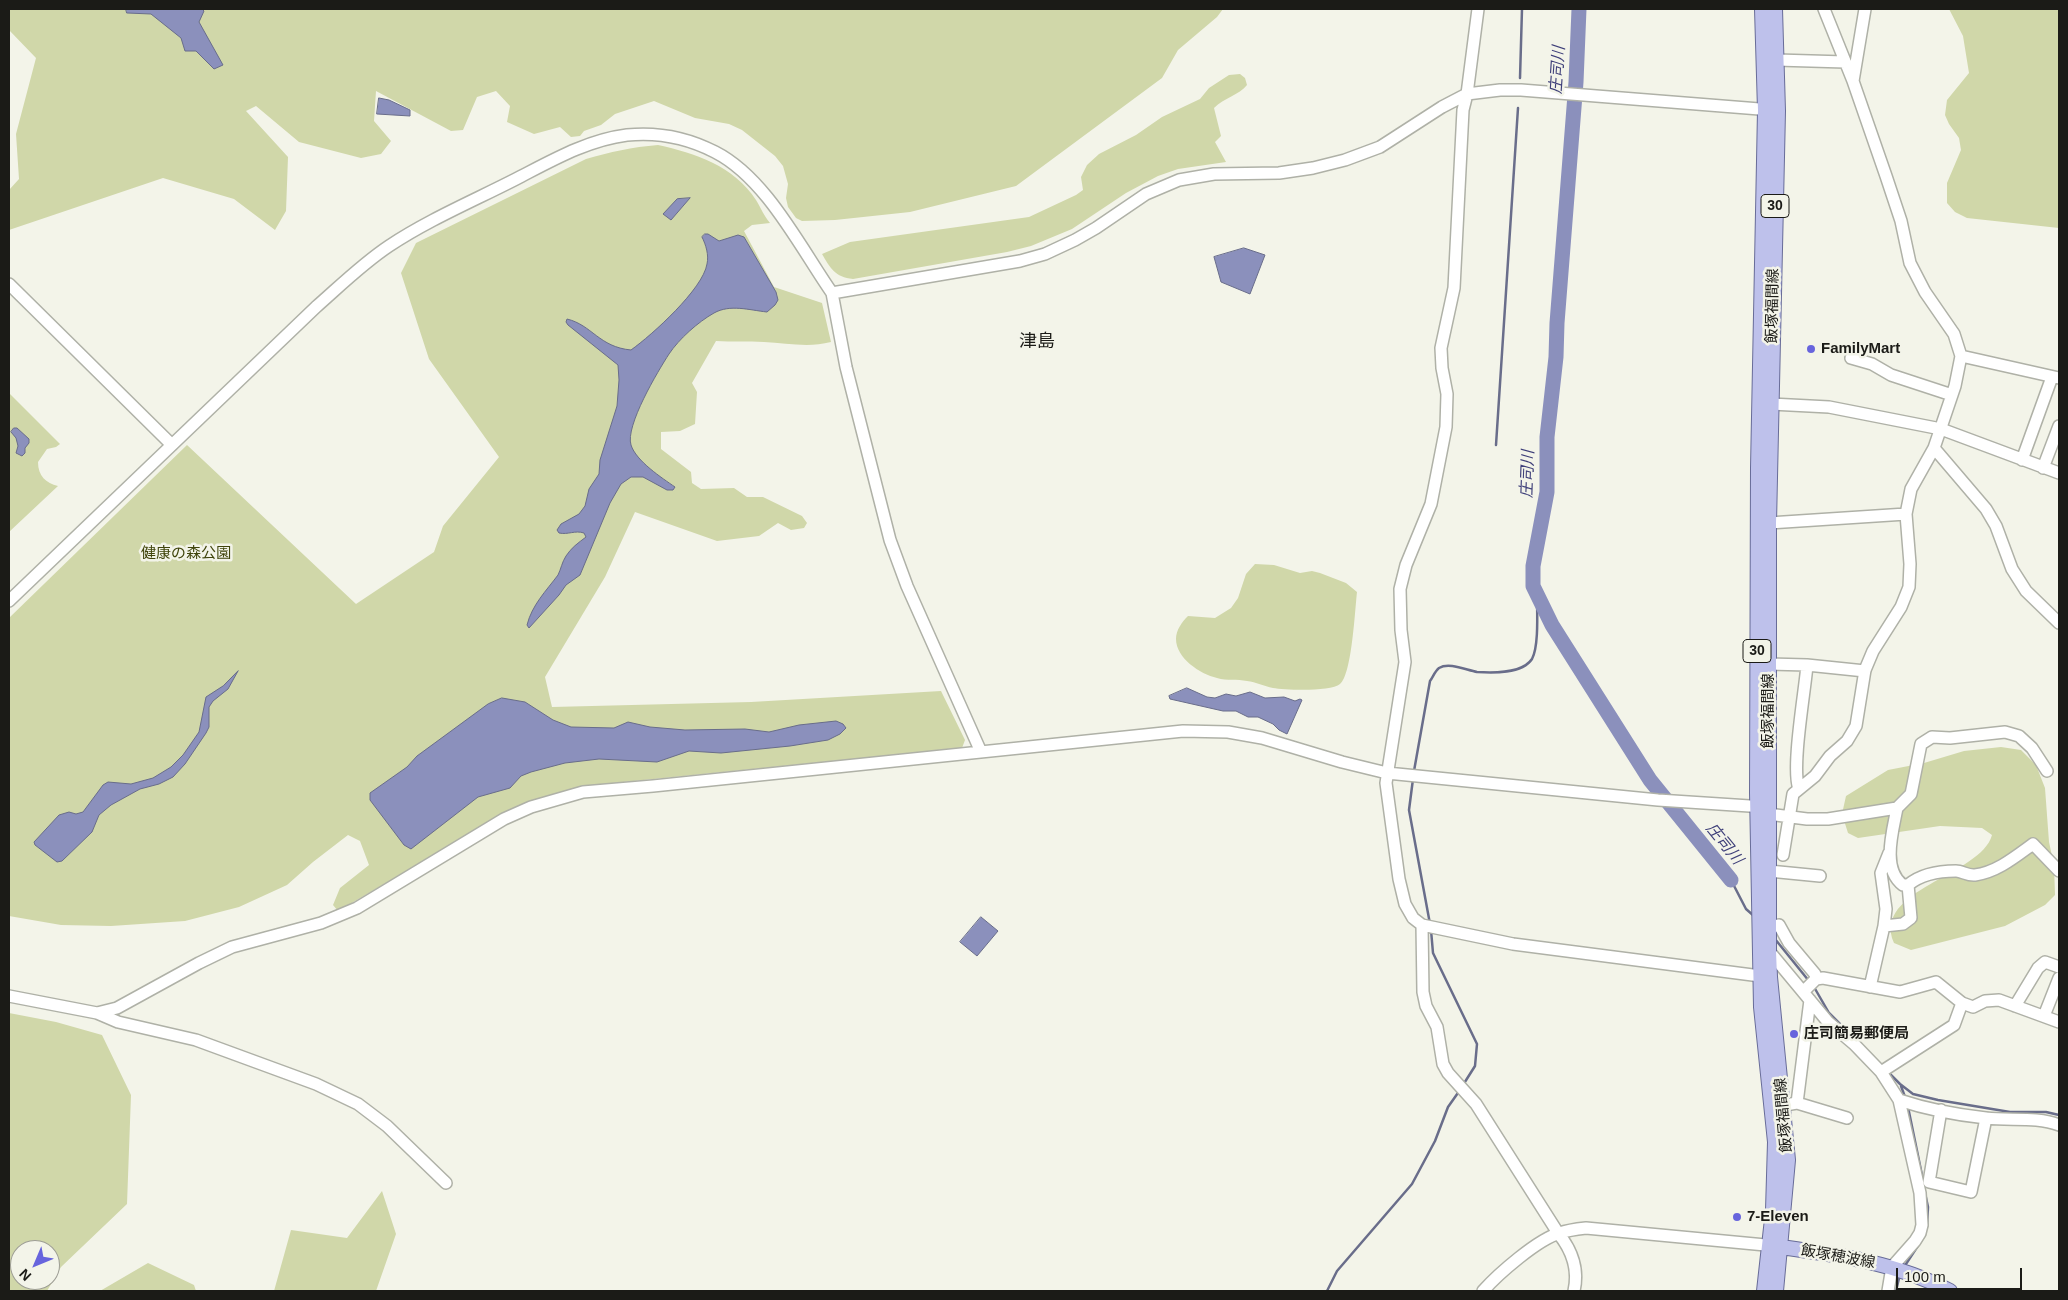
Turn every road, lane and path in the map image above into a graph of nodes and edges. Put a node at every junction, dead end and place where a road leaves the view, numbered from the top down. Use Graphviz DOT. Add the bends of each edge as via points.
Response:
graph roads {
  1 [pos="1478,9"];
  2 [pos="1762,9"];
  3 [pos="1775,9"];
  4 [pos="1824,9"];
  5 [pos="1865,9"];
  6 [pos="1777,60"];
  7 [pos="1845,62"];
  8 [pos="1853,81"];
  9 [pos="1467,94"];
  10 [pos="1771,110"];
  11 [pos="9,284"];
  12 [pos="829,290"];
  13 [pos="1961,356"];
  14 [pos="1851,358"];
  15 [pos="2055,378"];
  16 [pos="1952,394"];
  17 [pos="1771,404"];
  18 [pos="2059,426"];
  19 [pos="1941,429"];
  20 [pos="172,445"];
  21 [pos="1934,448"];
  22 [pos="2022,460"];
  23 [pos="2043,468"];
  24 [pos="2059,473"];
  25 [pos="1906,514"];
  26 [pos="1769,523"];
  27 [pos="9,601"];
  28 [pos="2059,623"];
  29 [pos="1769,664"];
  30 [pos="1807,665"];
  31 [pos="1865,671"];
  32 [pos="980,752"];
  33 [pos="2047,771"];
  34 [pos="1387,773"];
  35 [pos="1799,789"];
  36 [pos="1897,808"];
  37 [pos="1765,810"];
  38 [pos="1788,817"];
  39 [pos="1891,848"];
  40 [pos="1783,855"];
  41 [pos="1769,871"];
  42 [pos="2059,871"];
  43 [pos="1820,876"];
  44 [pos="1908,885"];
  45 [pos="1422,925"];
  46 [pos="1884,926"];
  47 [pos="1769,927"];
  48 [pos="1769,951"];
  49 [pos="2059,967"];
  50 [pos="1765,977"];
  51 [pos="2059,978"];
  52 [pos="1816,979"];
  53 [pos="1870,987"];
  54 [pos="9,996"];
  55 [pos="1806,996"];
  56 [pos="1962,1003"];
  57 [pos="2015,1006"];
  58 [pos="97,1014"];
  59 [pos="2044,1016"];
  60 [pos="2059,1022"];
  61 [pos="1881,1072"];
  62 [pos="1899,1100"];
  63 [pos="1790,1104"];
  64 [pos="1941,1110"];
  65 [pos="1846,1118"];
  66 [pos="1986,1118"];
  67 [pos="2059,1125"];
  68 [pos="446,1183"];
  69 [pos="1558,1233"];
  70 [pos="1775,1246"];
  71 [pos="1898,1269"];
  72 [pos="1928,1286"];
  73 [pos="1483,1291"];
  74 [pos="1574,1291"];
  75 [pos="1764,1291"];
  76 [pos="1776,1291"];
  77 [pos="1888,1291"];
  78 [pos="1950,1291"];
  1 -- 9 [label="street"];
  2 -- 10 [label="main road, 飯塚福間線 / 30"];
  3 -- 6 [label="main road, 飯塚福間線 / 30"];
  4 -- 7 [label="street"];
  5 -- 8 [label="street"];
  6 -- 7 [label="street"];
  6 -- 10 [label="main road, 飯塚福間線 / 30"];
  7 -- 8 [label="street"];
  8 -- 13 [label="street" via="1901,221 1910,263 1925,292 1954,334"];
  9 -- 10 [label="street" via="1500,90"];
  9 -- 12 [label="street" via="1380,146 1345,160 1288,172 1214,174 1179,180 1146,194 1096,228 1045,254 1020,262"];
  9 -- 34 [label="street" via="1463,110 1454,288 1441,348 1447,394 1446,427 1431,504 1406,565 1400,590 1405,662"];
  10 -- 17 [label="main road, 飯塚福間線 / 30"];
  10 -- 37 [label="main road, 飯塚福間線 / 30" via="1758,468"];
  11 -- 20 [label="street"];
  12 -- 20 [label="street" via="768,197 744,171 716,152 684,139 656,134 628,135 595,142 560,156 388,246 316,307"];
  12 -- 32 [label="street" via="890,540"];
  13 -- 15 [label="street"];
  13 -- 16 [label="street"];
  14 -- 16 [label="street" via="1872,364 1891,375"];
  15 -- 22 [label="street"];
  16 -- 19 [label="street"];
  17 -- 19 [label="street" via="1829,407"];
  17 -- 26 [label="main road, 飯塚福間線 / 30"];
  18 -- 23 [label="street"];
  19 -- 21 [label="street"];
  19 -- 22 [label="street"];
  20 -- 27 [label="street"];
  21 -- 25 [label="street" via="1911,489"];
  21 -- 28 [label="street" via="1986,509 2012,569 2026,591"];
  22 -- 23 [label="street"];
  23 -- 24 [label="street"];
  25 -- 26 [label="street"];
  25 -- 31 [label="street" via="1909,588 1902,607 1873,651"];
  26 -- 29 [label="main road, 飯塚福間線 / 30"];
  29 -- 30 [label="street"];
  29 -- 37 [label="main road, 飯塚福間線 / 30"];
  30 -- 31 [label="street"];
  30 -- 35 [label="street" via="1798,756"];
  31 -- 35 [label="street" via="1856,726 1847,741"];
  32 -- 34 [label="street" via="1183,731 1228,732"];
  32 -- 58 [label="street" via="583,792 557,798 504,819 357,908 321,923 232,947 117,1008"];
  33 -- 36 [label="street" via="2032,748 2019,736 2005,732 1932,737 1920,744 1911,794"];
  34 -- 37 [label="street"];
  34 -- 45 [label="street" via="1395,850 1405,904"];
  35 -- 38 [label="street" via="1793,794"];
  36 -- 38 [label="street" via="1828,819"];
  36 -- 39 [label="street"];
  37 -- 38 [label="street"];
  37 -- 41 [label="main road, 飯塚福間線 / 30"];
  37 -- 50 [label="main road, 飯塚福間線 / 30"];
  38 -- 40 [label="street"];
  39 -- 44 [label="street" via="1894,876 1903,885"];
  39 -- 46 [label="street" via="1881,873 1886,909"];
  41 -- 43 [label="street"];
  41 -- 47 [label="main road, 飯塚福間線 / 30"];
  42 -- 44 [label="street" via="2033,844 1994,870 1972,876 1957,871 1923,876"];
  44 -- 46 [label="street" via="1911,918 1903,924"];
  45 -- 50 [label="street" via="1513,944"];
  45 -- 69 [label="street" via="1423,992 1437,1027 1444,1064 1476,1104"];
  46 -- 53 [label="street"];
  47 -- 48 [label="main road, 飯塚福間線 / 30"];
  47 -- 52 [label="street" via="1779,925"];
  48 -- 50 [label="main road, 飯塚福間線 / 30"];
  48 -- 55 [label="street"];
  49 -- 57 [label="street" via="2045,962 2038,968"];
  50 -- 63 [label="main road, 飯塚福間線 / 30"];
  50 -- 70 [label="main road, 飯塚福間線 / 30" via="1775,1142"];
  51 -- 59 [label="street"];
  52 -- 53 [label="street"];
  52 -- 55 [label="street"];
  53 -- 56 [label="street" via="1900,992 1941,980"];
  54 -- 58 [label="street"];
  55 -- 61 [label="street" via="1828,1022"];
  55 -- 63 [label="street"];
  56 -- 57 [label="street" via="1973,1007 1985,1001 1999,1000"];
  56 -- 61 [label="street" via="1954,1025"];
  57 -- 59 [label="street"];
  58 -- 68 [label="street" via="232,1052 358,1104 387,1126"];
  59 -- 60 [label="street"];
  61 -- 62 [label="street"];
  62 -- 64 [label="street"];
  62 -- 71 [label="street" via="1920,1193 1922,1225"];
  63 -- 65 [label="street"];
  63 -- 70 [label="main road, 飯塚福間線 / 30" via="1788,1160"];
  64 -- 66 [label="street"];
  64 -- 66 [label="street" via="1929,1182 1971,1192"];
  66 -- 67 [label="street"];
  69 -- 70 [label="street" via="1586,1228"];
  69 -- 73 [label="street" via="1509,1267"];
  69 -- 74 [label="street" via="1573,1255"];
  70 -- 71 [label="main road, 飯塚穂波線" via="1852,1257"];
  70 -- 75 [label="main road, 飯塚福間線 / 30"];
  70 -- 76 [label="main road, 飯塚福間線 / 30"];
  71 -- 72 [label="main road, 飯塚穂波線"];
  71 -- 77 [label="street"];
  72 -- 78 [label="main road, 飯塚穂波線"];
}
